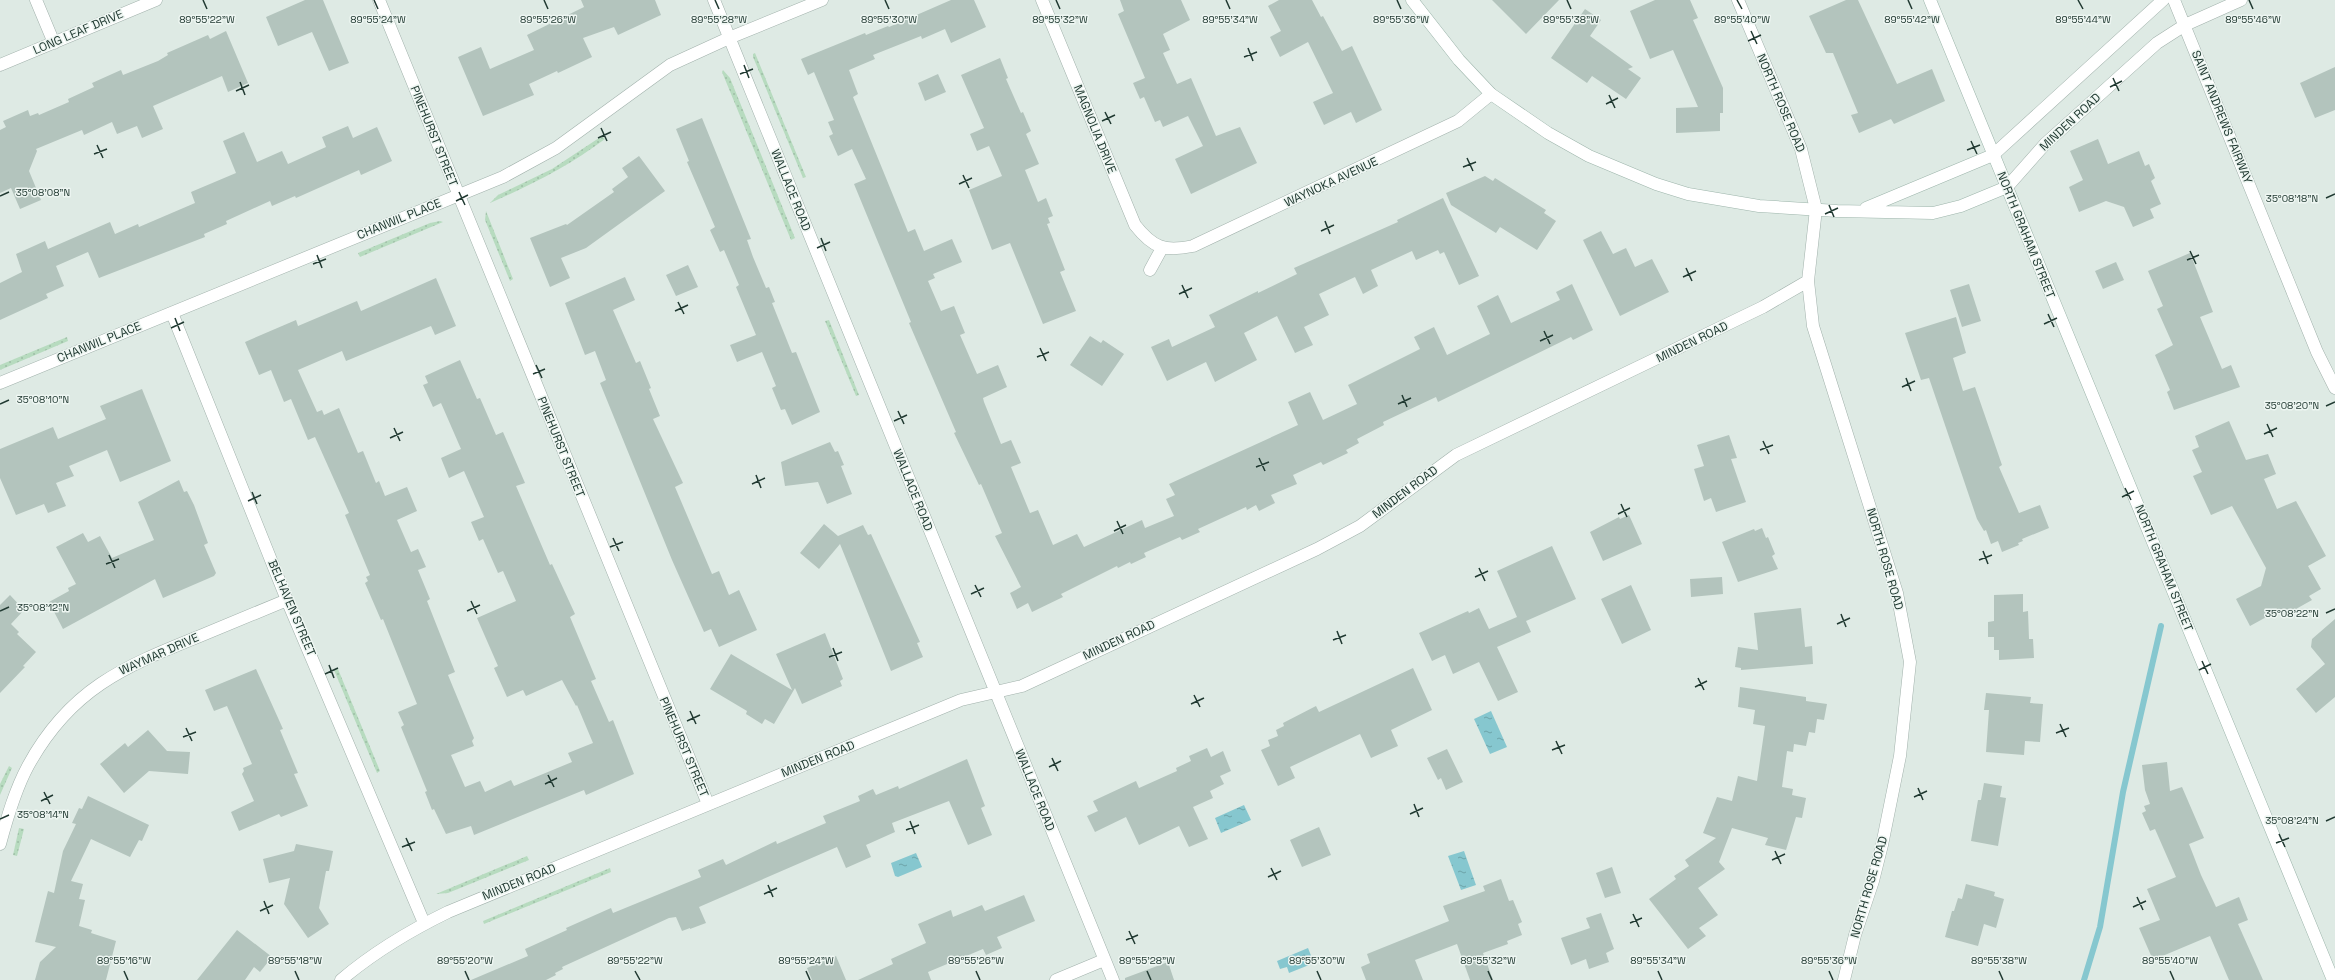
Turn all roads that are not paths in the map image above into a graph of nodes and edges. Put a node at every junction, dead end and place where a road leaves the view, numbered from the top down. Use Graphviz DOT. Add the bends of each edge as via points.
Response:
graph roads {
  1 [pos="36,0"];
  2 [pos="156,0"];
  3 [pos="379,0"];
  4 [pos="714,0"];
  5 [pos="822,0"];
  6 [pos="1042,0"];
  7 [pos="1412,0"];
  8 [pos="1738,0"];
  9 [pos="1930,0"];
  10 [pos="2163,0"];
  11 [pos="2174,0"];
  12 [pos="2240,0"];
  13 [pos="2185,25"];
  14 [pos="729,38"];
  15 [pos="54,42"];
  16 [pos="0,65"];
  17 [pos="1491,94"];
  18 [pos="1993,155"];
  19 [pos="2007,187"];
  20 [pos="459,195"];
  21 [pos="1816,209"];
  22 [pos="1861,210"];
  23 [pos="1162,248"];
  24 [pos="1150,270"];
  25 [pos="1808,281"];
  26 [pos="172,313"];
  27 [pos="0,383"];
  28 [pos="2335,388"];
  29 [pos="287,600"];
  30 [pos="996,693"];
  31 [pos="708,804"];
  32 [pos="0,844"];
  33 [pos="424,923"];
  34 [pos="1104,960"];
  35 [pos="1845,976"];
  36 [pos="341,980"];
  37 [pos="1056,980"];
  38 [pos="1113,980"];
  39 [pos="1835,980"];
  40 [pos="2333,980"];
  1 -- 15 [label="street"];
  2 -- 15 [label="street, LONG LEAF DRIVE"];
  3 -- 20 [label="street, PINEHURST STREET"];
  4 -- 14 [label="street, WALLACE ROAD"];
  5 -- 14 [label="street, CHANWIL PLACE"];
  6 -- 23 [label="street, MAGNOLIA DRIVE" via="1135,225 1146,238"];
  7 -- 17 [label="street" via="1459,60"];
  8 -- 21 [label="street, NORTH ROSE ROAD" via="1801,149"];
  9 -- 18 [label="street, NORTH GRAHAM STREET"];
  10 -- 18 [label="street"];
  11 -- 13 [label="street, SAINT ANDREWS FAIRWAY"];
  12 -- 13 [label="street, MINDEN ROAD"];
  13 -- 19 [label="street, MINDEN ROAD" via="2157,43 2045,144"];
  13 -- 28 [label="street, SAINT ANDREWS FAIRWAY" via="2317,352"];
  14 -- 20 [label="street, CHANWIL PLACE" via="670,66 543,156 503,177"];
  14 -- 30 [label="street, WALLACE ROAD"];
  15 -- 16 [label="street, LONG LEAF DRIVE"];
  17 -- 21 [label="street" via="1548,133 1588,156 1656,184 1718,200 1759,206"];
  17 -- 23 [label="street, WAYNOKA AVENUE" via="1452,124 1200,243 1178,250"];
  18 -- 19 [label="street, NORTH GRAHAM STREET"];
  18 -- 22 [label="street"];
  19 -- 22 [label="street" via="1961,206 1933,213"];
  19 -- 40 [label="street, NORTH GRAHAM STREET"];
  20 -- 26 [label="street, CHANWIL PLACE"];
  20 -- 31 [label="street, PINEHURST STREET"];
  21 -- 22 [label="street"];
  21 -- 25 [label="street"];
  23 -- 24 [label="street"];
  25 -- 30 [label="street, MINDEN ROAD" via="1763,308 1456,455 1360,526 1317,549 1022,686"];
  25 -- 35 [label="street, NORTH ROSE ROAD" via="1813,326 1897,593 1910,662 1900,756 1885,830"];
  26 -- 27 [label="street, CHANWIL PLACE"];
  26 -- 29 [label="street, BELHAVEN STREET"];
  29 -- 32 [label="street, WAYMAR DRIVE" via="134,663 98,685 78,702 61,719 27,767 16,792"];
  29 -- 33 [label="street, BELHAVEN STREET"];
  30 -- 31 [label="street, MINDEN ROAD" via="961,700"];
  30 -- 34 [label="street, WALLACE ROAD"];
  31 -- 33 [label="street, MINDEN ROAD"];
  33 -- 36 [label="street, MINDEN ROAD" via="380,949"];
  34 -- 37 [label="street"];
  34 -- 38 [label="street, WALLACE ROAD"];
  35 -- 39 [label="street"];
}
